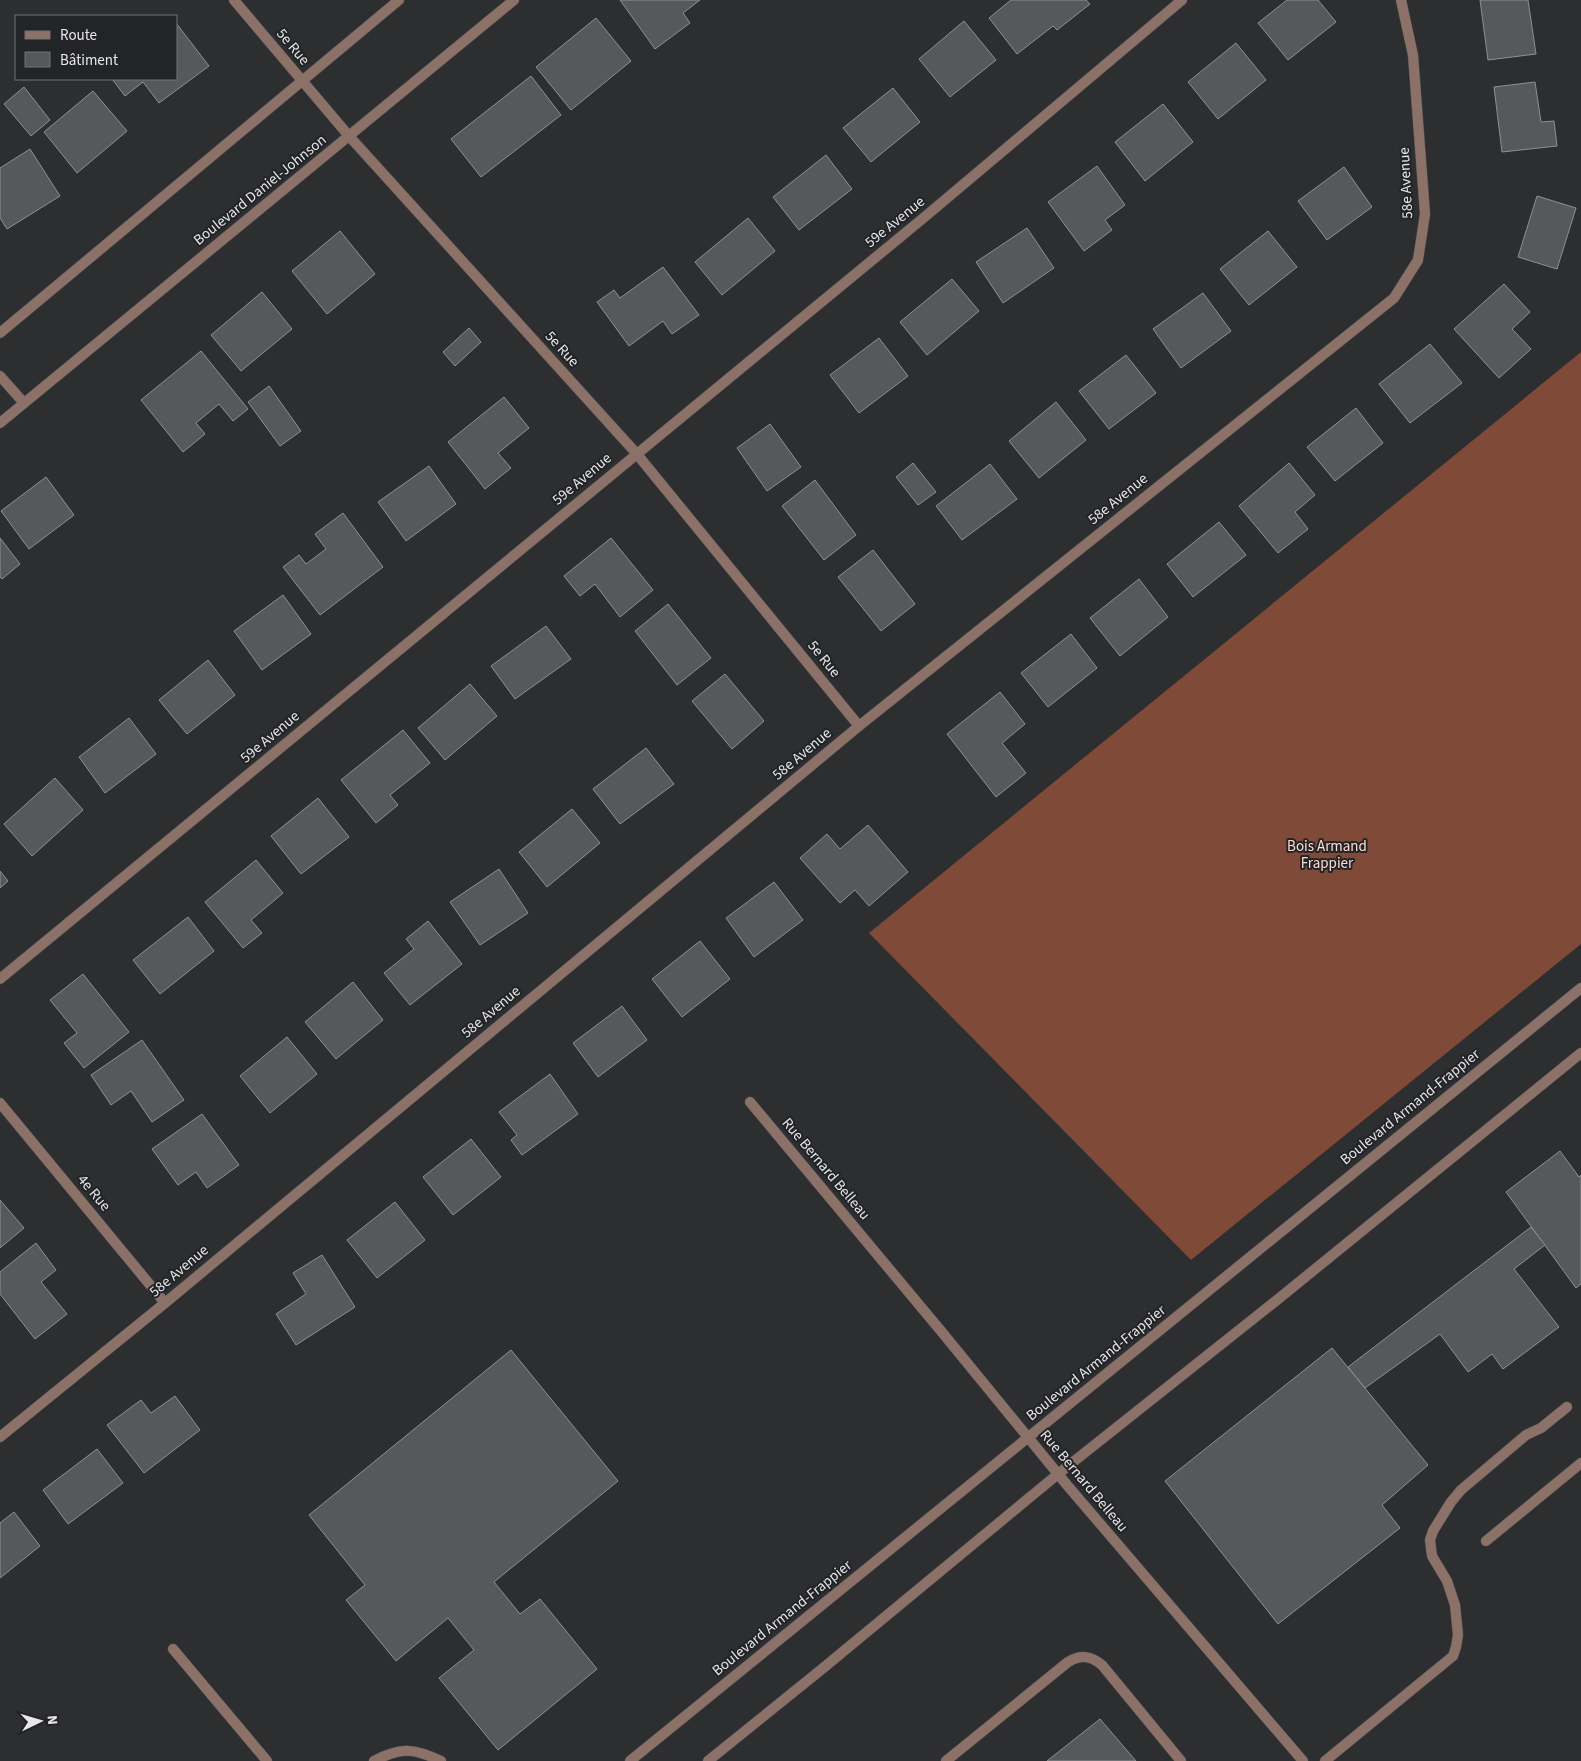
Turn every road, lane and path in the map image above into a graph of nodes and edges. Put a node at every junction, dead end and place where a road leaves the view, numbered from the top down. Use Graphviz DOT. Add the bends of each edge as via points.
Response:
graph roads {
  1 [pos="234,0"];
  2 [pos="399,0"];
  3 [pos="514,0"];
  4 [pos="1182,0"];
  5 [pos="1401,0"];
  6 [pos="302,81"];
  7 [pos="349,136"];
  8 [pos="0,332"];
  9 [pos="0,376"];
  10 [pos="24,403"];
  11 [pos="0,423"];
  12 [pos="636,453"];
  13 [pos="859,726"];
  14 [pos="0,980"];
  15 [pos="1581,988"];
  16 [pos="1581,1053"];
  17 [pos="750,1102"];
  18 [pos="0,1103"];
  19 [pos="165,1303"];
  20 [pos="1567,1407"];
  21 [pos="0,1437"];
  22 [pos="1028,1438"];
  23 [pos="1581,1463"];
  24 [pos="1058,1474"];
  25 [pos="1486,1540"];
  26 [pos="174,1649"];
  27 [pos="267,1761"];
  28 [pos="374,1761"];
  29 [pos="441,1761"];
  30 [pos="630,1761"];
  31 [pos="708,1761"];
  32 [pos="946,1761"];
  33 [pos="1181,1761"];
  34 [pos="1303,1761"];
  35 [pos="1325,1761"];
  1 -- 6 [label="street, 5e Rue"];
  2 -- 6 [label="street"];
  3 -- 7 [label="street, Boulevard Daniel-Johnson"];
  4 -- 12 [label="street, 59e Avenue" via="928,215"];
  5 -- 13 [label="street, 58e Avenue" via="1413,54 1425,214 1418,260 1394,298"];
  6 -- 7 [label="street, 5e Rue"];
  6 -- 8 [label="street"];
  7 -- 10 [label="street, Boulevard Daniel-Johnson"];
  7 -- 12 [label="street, 5e Rue"];
  9 -- 10 [label="street"];
  10 -- 11 [label="street, Boulevard Daniel-Johnson"];
  12 -- 13 [label="street, 5e Rue"];
  12 -- 14 [label="street, 59e Avenue"];
  13 -- 19 [label="street, 58e Avenue"];
  15 -- 22 [label="street, Boulevard Armand-Frappier"];
  16 -- 24 [label="street"];
  17 -- 22 [label="street, Rue Bernard Belleau"];
  18 -- 19 [label="street, 4e Rue"];
  19 -- 21 [label="street, 58e Avenue"];
  20 -- 35 [label="street" via="1541,1428 1526,1435 1460,1490 1433,1531 1430,1540 1432,1556 1447,1581 1455,1604 1458,1635 1453,1656"];
  22 -- 24 [label="street, Rue Bernard Belleau"];
  22 -- 30 [label="street, Boulevard Armand-Frappier"];
  23 -- 25 [label="street"];
  24 -- 31 [label="street"];
  24 -- 34 [label="street, Rue Bernard Belleau"];
  26 -- 27 [label="street"];
  28 -- 29 [label="street" via="400,1751 414,1750"];
  32 -- 33 [label="street" via="1068,1662 1086,1656 1102,1665"];
}
